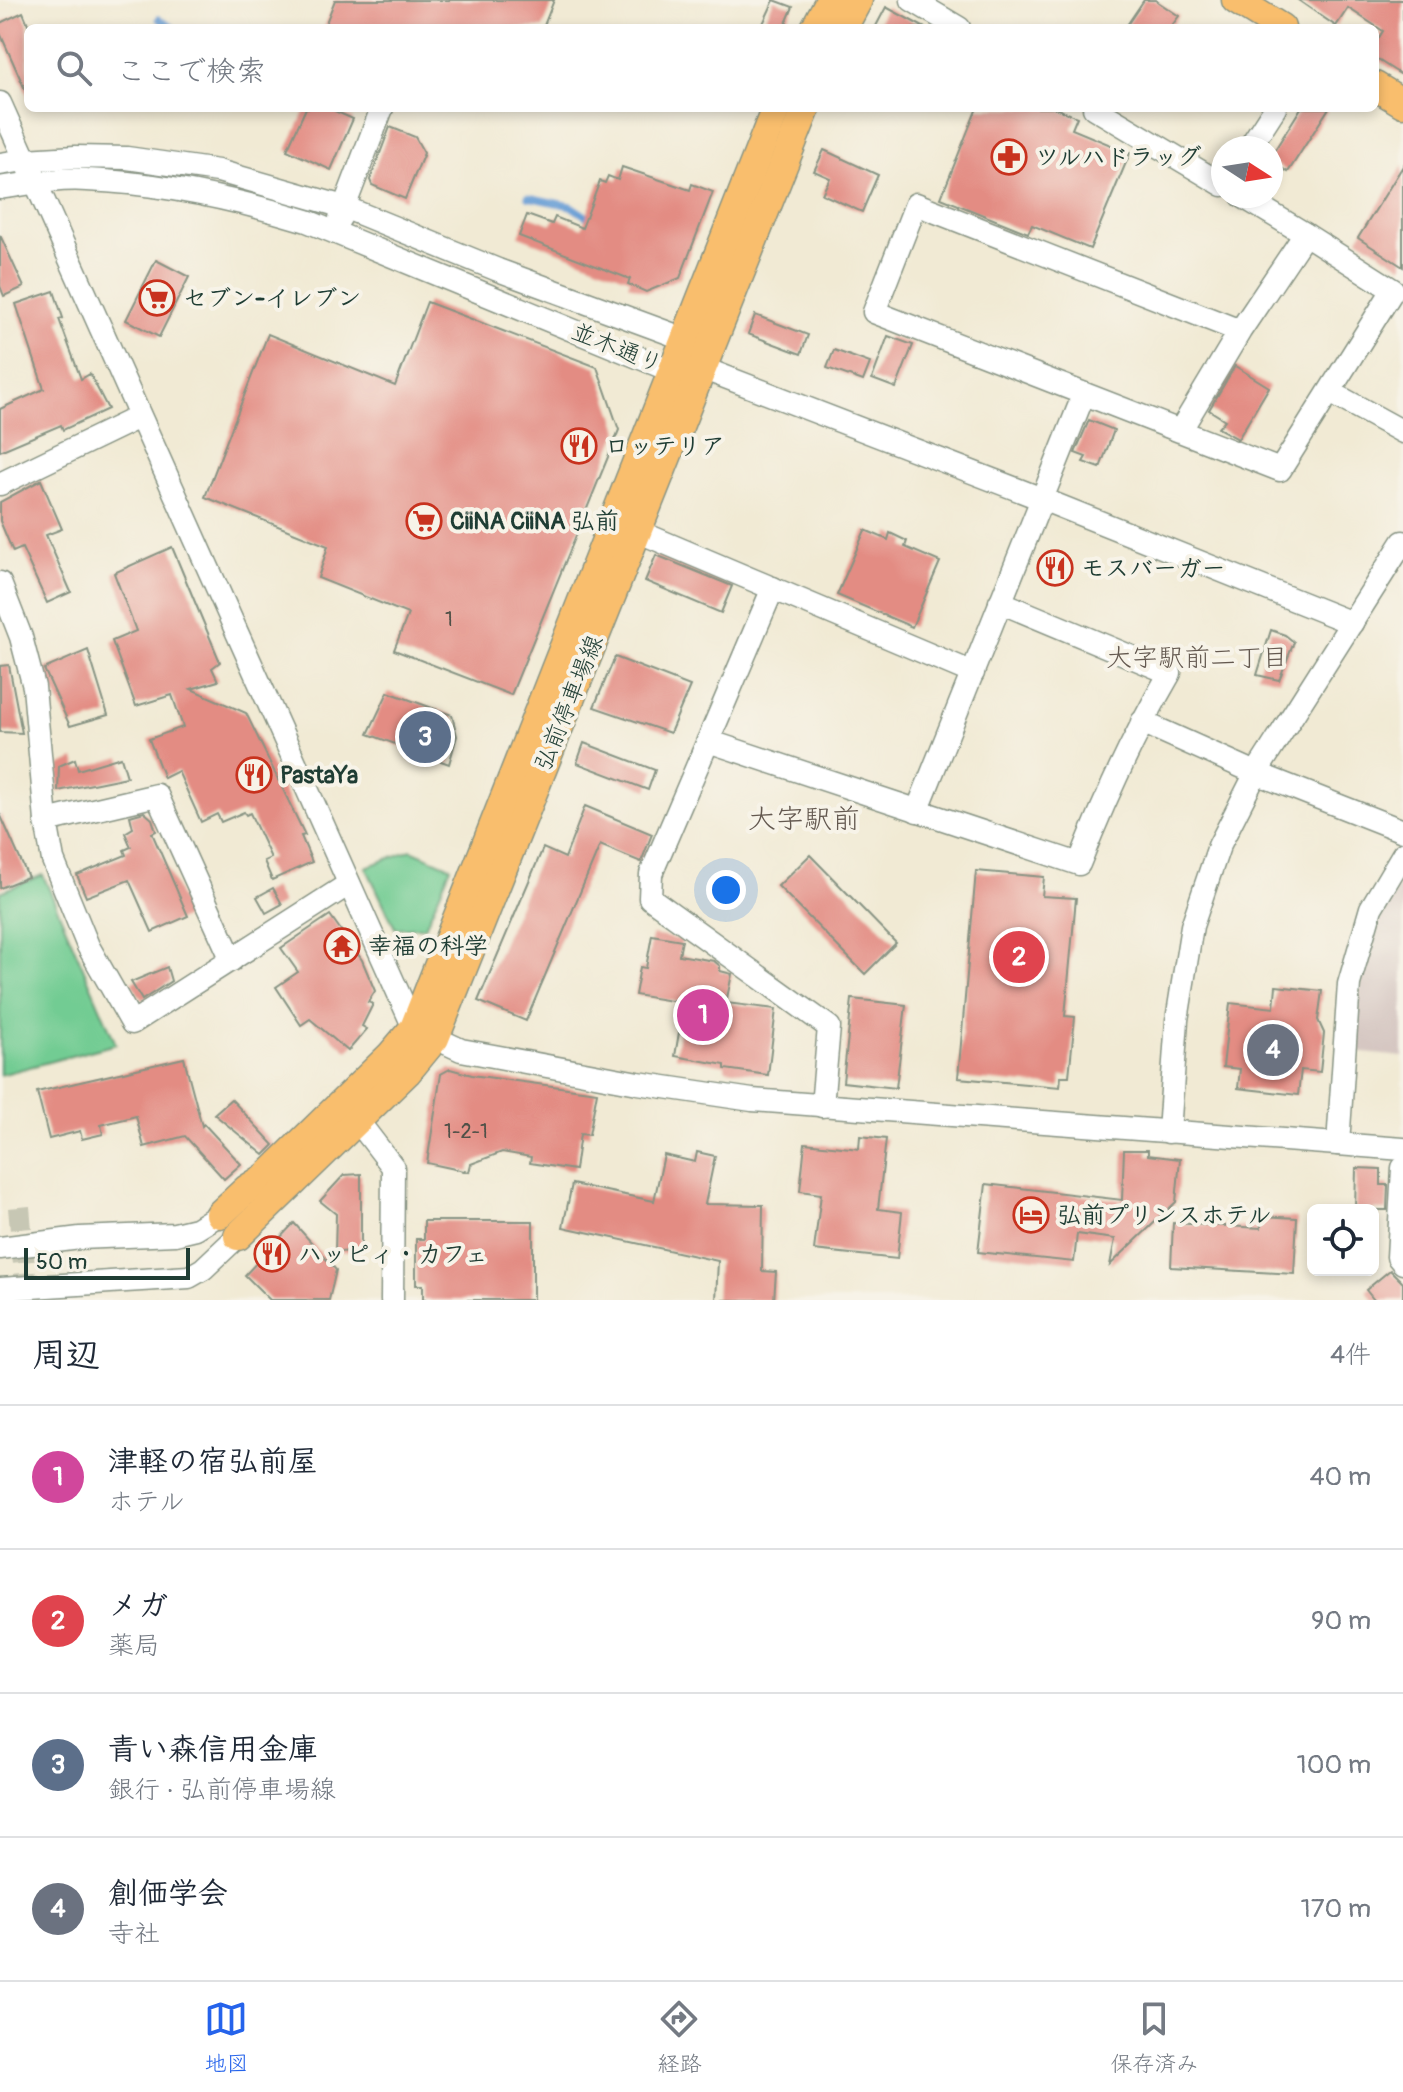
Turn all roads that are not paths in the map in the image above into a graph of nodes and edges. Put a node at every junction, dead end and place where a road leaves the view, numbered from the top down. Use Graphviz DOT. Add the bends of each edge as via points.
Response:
graph roads {
  1 [pos="830,0"];
  2 [pos="858,0"];
  3 [pos="912,0"];
  4 [pos="1236,0"];
  5 [pos="817,24"];
  6 [pos="845,24"];
  7 [pos="952,24"];
  8 [pos="1275,24"];
  9 [pos="1379,88"];
  10 [pos="0,103"];
  11 [pos="1403,103"];
  12 [pos="380,112"];
  13 [pos="774,112"];
  14 [pos="804,112"];
  15 [pos="1101,112"];
  16 [pos="1272,112"];
  17 [pos="1257,136"];
  18 [pos="25,160"];
  19 [pos="0,164"];
  20 [pos="1211,178"];
  21 [pos="36,183"];
  22 [pos="0,188"];
  23 [pos="344,207"];
  24 [pos="1262,208"];
  25 [pos="335,230"];
  26 [pos="1305,234"];
  27 [pos="1240,331"];
  28 [pos="685,339"];
  29 [pos="702,368"];
  30 [pos="672,371"];
  31 [pos="1330,392"];
  32 [pos="1084,394"];
  33 [pos="139,417"];
  34 [pos="1180,431"];
  35 [pos="1403,432"];
  36 [pos="0,484"];
  37 [pos="1042,499"];
  38 [pos="637,531"];
  39 [pos="1403,542"];
  40 [pos="0,583"];
  41 [pos="773,588"];
  42 [pos="1000,602"];
  43 [pos="1352,623"];
  44 [pos="973,673"];
  45 [pos="1142,722"];
  46 [pos="708,741"];
  47 [pos="1256,773"];
  48 [pos="917,811"];
  49 [pos="46,821"];
  50 [pos="1403,831"];
  51 [pos="1403,854"];
  52 [pos="349,884"];
  53 [pos="232,960"];
  54 [pos="424,1033"];
  55 [pos="822,1106"];
  56 [pos="357,1120"];
  57 [pos="1169,1132"];
  58 [pos="1338,1144"];
  59 [pos="1403,1149"];
  60 [pos="1403,1168"];
  61 [pos="220,1214"];
  62 [pos="238,1236"];
  63 [pos="0,1248"];
  64 [pos="1403,1263"];
  65 [pos="0,1289"];
  66 [pos="392,1300"];
  1 -- 5 [label="main road"];
  2 -- 6 [label="main road"];
  3 -- 7 [label="street"];
  4 -- 8 [label="main road"];
  9 -- 11 [label="main road"];
  10 -- 18 [label="street"];
  12 -- 23 [label="street"];
  13 -- 28 [label="main road, 弘前停車場線"];
  14 -- 29 [label="main road, 弘前停車場線"];
  15 -- 20 [label="street"];
  16 -- 17 [label="street"];
  18 -- 19 [label="street, 並木通り"];
  18 -- 21 [label="street"];
  18 -- 23 [label="street, 並木通り" via="127,158 175,163"];
  21 -- 22 [label="street, 並木通り"];
  21 -- 25 [label="street, 並木通り" via="84,179 176,188 250,203"];
  21 -- 33 [label="street"];
  23 -- 25 [label="street"];
  23 -- 28 [label="street, 並木通り"];
  24 -- 26 [label="street"];
  25 -- 30 [label="street, 並木通り"];
  26 -- 27 [label="street"];
  26 -- 31 [label="street" via="1393,290"];
  27 -- 32 [label="street" via="916,204 874,312"];
  27 -- 34 [label="street"];
  28 -- 29 [label="street, 並木通り"];
  28 -- 30 [label="main road, 弘前停車場線"];
  29 -- 30 [label="street, 並木通り"];
  29 -- 37 [label="street"];
  29 -- 38 [label="main road, 弘前停車場線"];
  30 -- 54 [label="main road, 弘前停車場線"];
  31 -- 34 [label="street" via="1280,470"];
  31 -- 35 [label="street"];
  32 -- 34 [label="street"];
  32 -- 37 [label="street"];
  33 -- 36 [label="street"];
  33 -- 52 [label="street"];
  37 -- 42 [label="street"];
  37 -- 43 [label="street"];
  38 -- 41 [label="street"];
  38 -- 54 [label="main road, 弘前停車場線"];
  39 -- 43 [label="street"];
  40 -- 49 [label="street" via="34,687"];
  41 -- 44 [label="street"];
  41 -- 46 [label="street"];
  42 -- 44 [label="street"];
  42 -- 45 [label="street" via="1170,673"];
  43 -- 47 [label="street"];
  44 -- 48 [label="street"];
  45 -- 47 [label="street"];
  45 -- 48 [label="street" via="1107,791 1079,864"];
  46 -- 48 [label="street"];
  46 -- 55 [label="street" via="651,874 650,898 829,1027"];
  47 -- 50 [label="street"];
  47 -- 57 [label="street" via="1219,846 1192,926 1177,1020"];
  49 -- 53 [label="street" via="157,795"];
  49 -- 53 [label="street" via="53,860 88,946 132,1023"];
  51 -- 58 [label="street" via="1371,908 1349,984"];
  52 -- 53 [label="street"];
  52 -- 54 [label="street"];
  54 -- 55 [label="street" via="461,1050 623,1080"];
  54 -- 56 [label="main road, 弘前停車場線" via="407,1072"];
  54 -- 61 [label="main road, 弘前停車場線" via="391,1055 266,1177"];
  55 -- 57 [label="street"];
  56 -- 62 [label="main road, 弘前停車場線"];
  56 -- 66 [label="street" via="393,1167"];
  57 -- 58 [label="street"];
  58 -- 59 [label="street"];
  60 -- 64 [label="street" via="1398,1257"];
  61 -- 63 [label="street" via="175,1234"];
  62 -- 65 [label="street" via="189,1277"];
}
